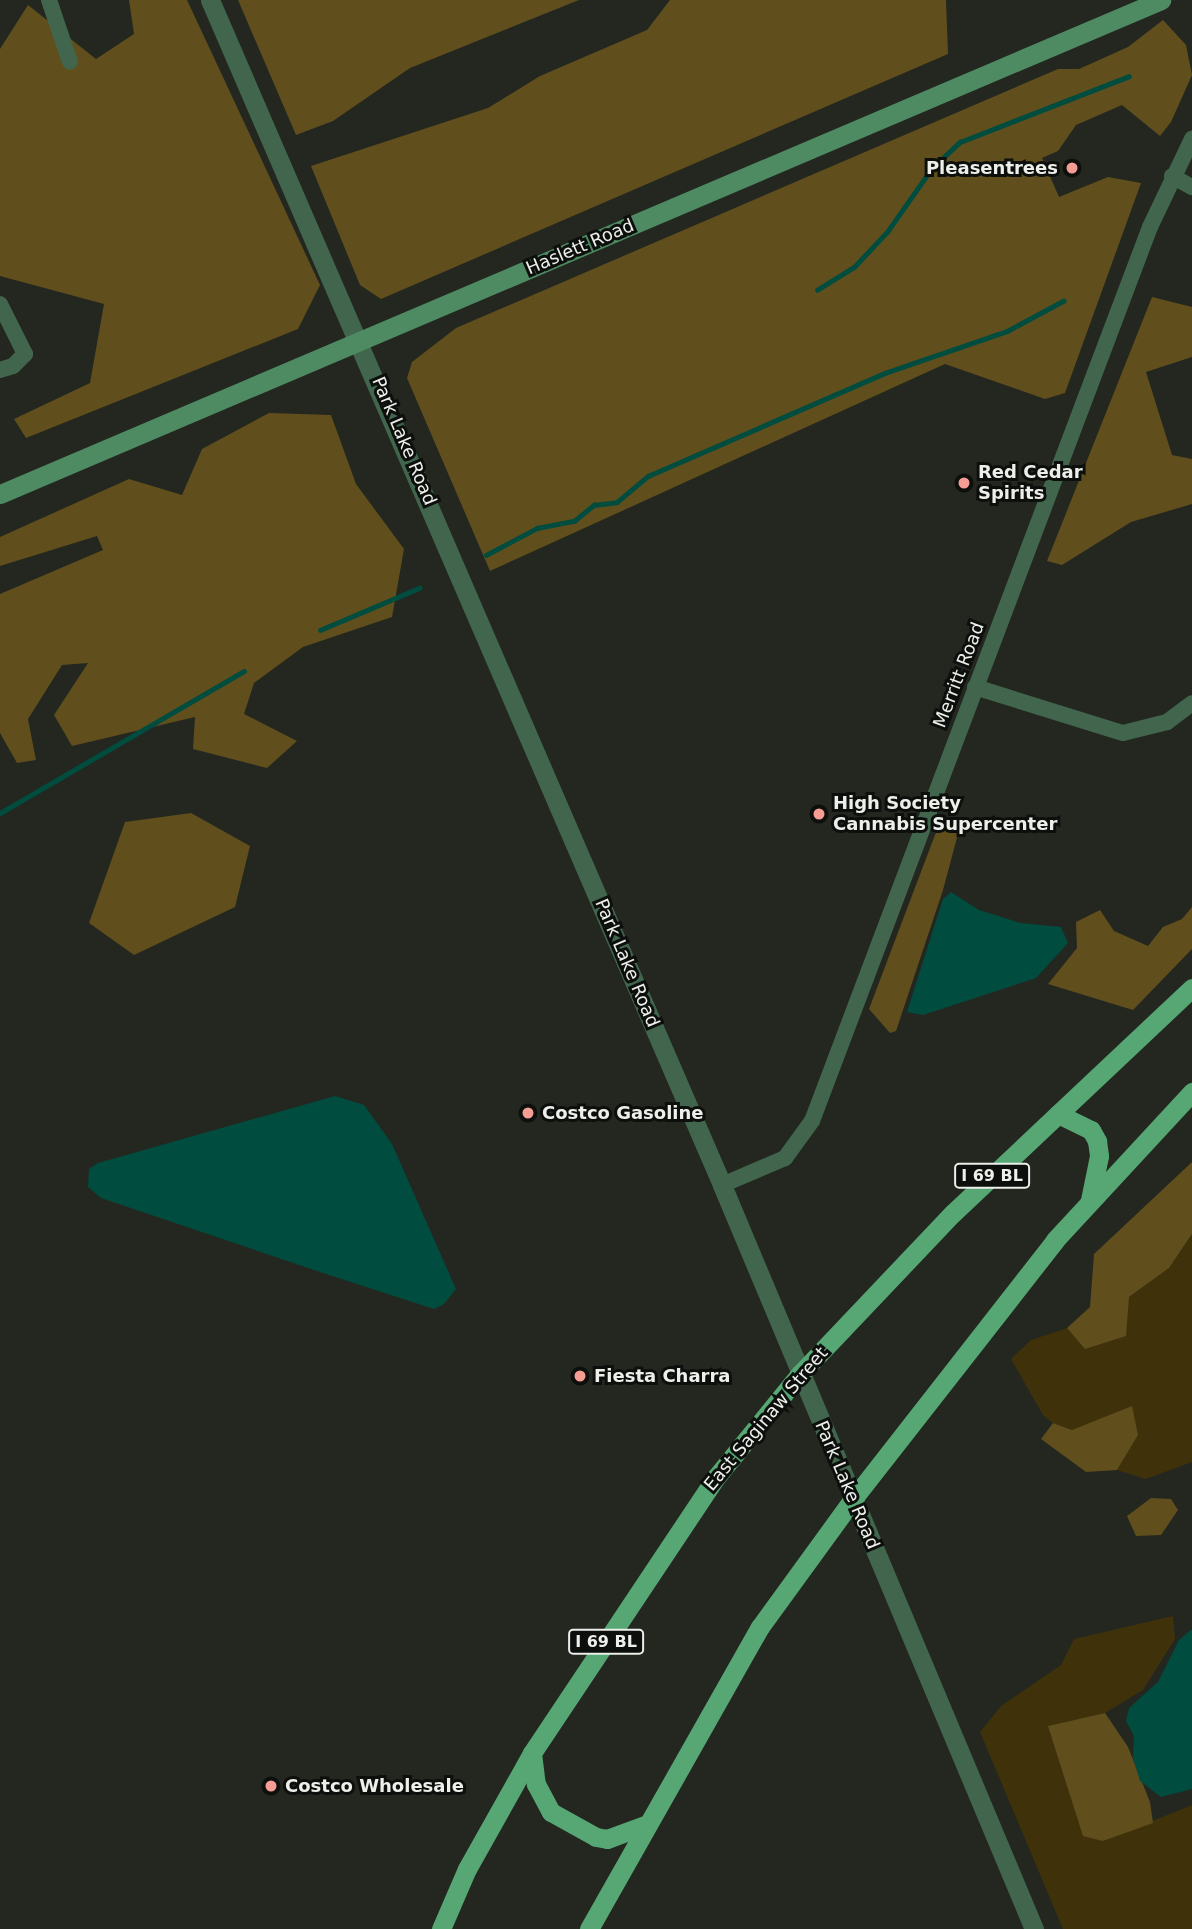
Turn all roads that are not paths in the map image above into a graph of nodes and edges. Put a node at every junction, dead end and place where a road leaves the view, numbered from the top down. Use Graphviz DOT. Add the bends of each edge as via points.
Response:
graph roads {
  1 [pos="49,0"];
  2 [pos="210,0"];
  3 [pos="1161,0"];
  4 [pos="71,62"];
  5 [pos="1192,139"];
  6 [pos="1172,176"];
  7 [pos="1192,187"];
  8 [pos="0,304"];
  9 [pos="360,340"];
  10 [pos="0,370"];
  11 [pos="0,494"];
  12 [pos="975,688"];
  13 [pos="1192,703"];
  14 [pos="1192,988"];
  15 [pos="1192,1092"];
  16 [pos="1058,1114"];
  17 [pos="722,1185"];
  18 [pos="1090,1201"];
  19 [pos="800,1374"];
  20 [pos="853,1499"];
  21 [pos="532,1754"];
  22 [pos="645,1825"];
  23 [pos="441,1929"];
  24 [pos="589,1929"];
  25 [pos="1034,1929"];
  1 -- 4 [label="street"];
  2 -- 9 [label="street, Park Lake Road"];
  3 -- 9 [label="main road, Haslett Road"];
  5 -- 6 [label="street, Merritt Road"];
  6 -- 7 [label="street"];
  6 -- 12 [label="street, Merritt Road"];
  8 -- 10 [label="street" via="25,354 21,361"];
  9 -- 11 [label="main road, Haslett Road"];
  9 -- 17 [label="street, Park Lake Road"];
  12 -- 13 [label="street" via="1124,733 1167,722"];
  12 -- 17 [label="street, Merritt Road" via="812,1121 785,1158"];
  14 -- 16 [label="main road, East Saginaw Street / I 69 BL"];
  15 -- 18 [label="main road"];
  16 -- 18 [label="main road" via="1091,1130 1097,1141 1099,1157"];
  16 -- 19 [label="main road, East Saginaw Street / I 69 BL" via="953,1213"];
  17 -- 19 [label="street, Park Lake Road"];
  18 -- 20 [label="main road"];
  19 -- 20 [label="street, Park Lake Road"];
  19 -- 21 [label="main road, East Saginaw Street / I 69 BL" via="716,1476"];
  20 -- 22 [label="main road" via="760,1627"];
  20 -- 25 [label="street, Park Lake Road"];
  21 -- 22 [label="main road" via="536,1784 551,1812 596,1838 607,1839"];
  21 -- 23 [label="main road, East Saginaw Street / I 69 BL" via="467,1869"];
  22 -- 24 [label="main road"];
}
